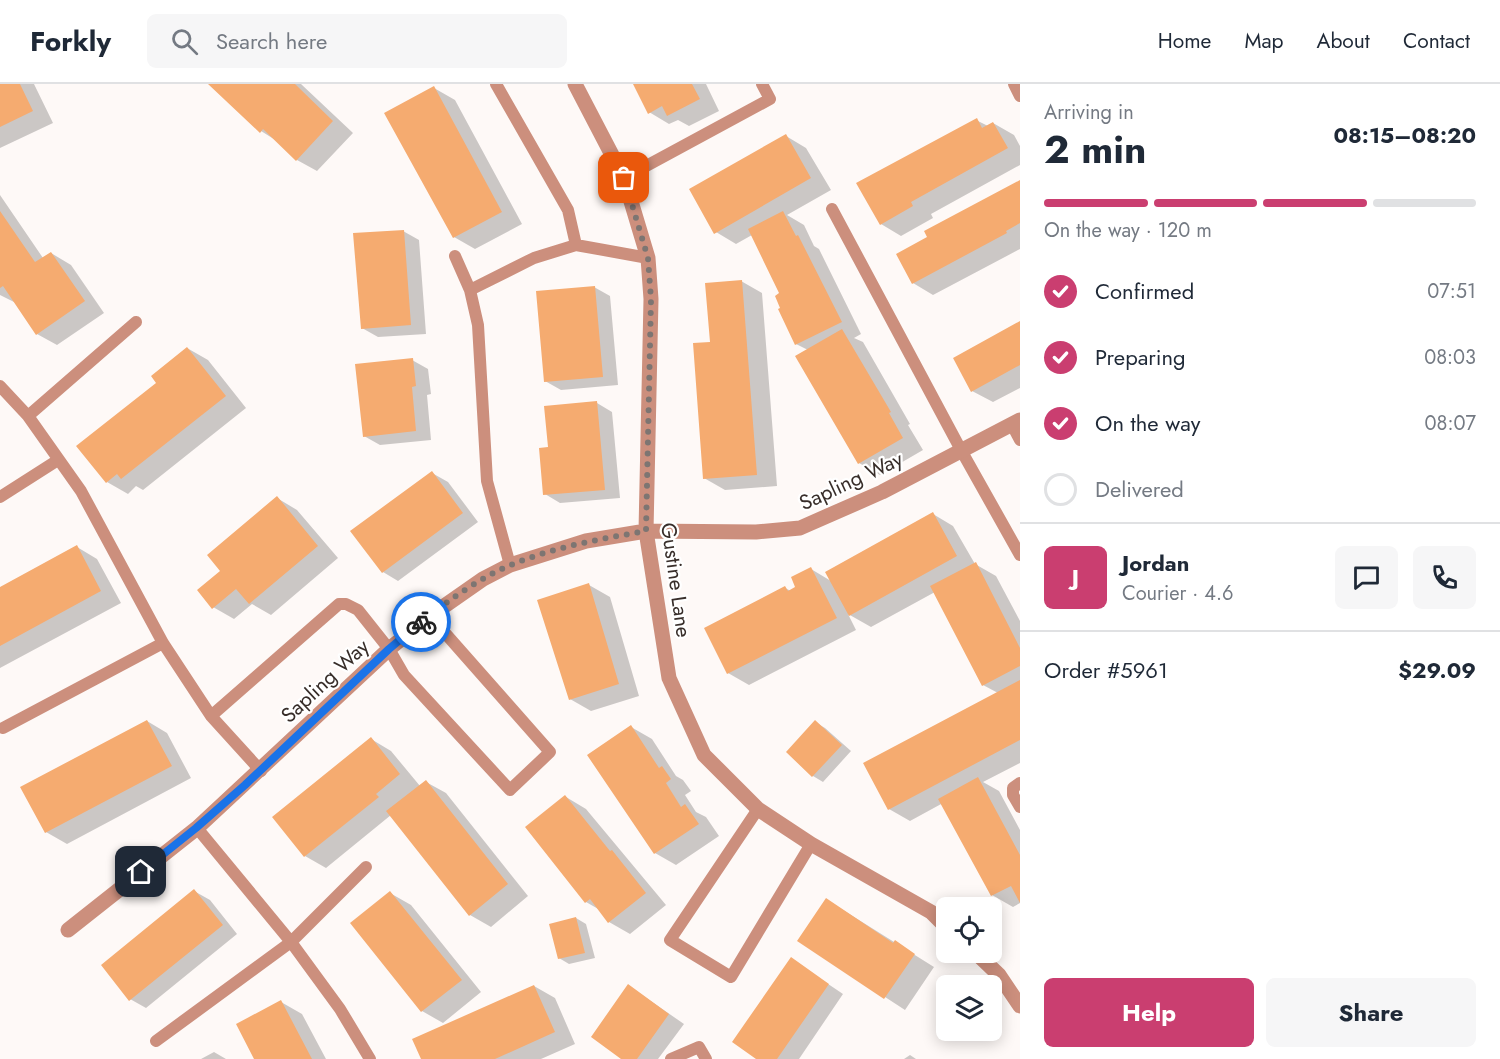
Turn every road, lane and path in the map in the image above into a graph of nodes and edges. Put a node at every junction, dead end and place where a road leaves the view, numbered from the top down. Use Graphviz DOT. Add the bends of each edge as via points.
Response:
graph roads {
  1 [pos="496,84"];
  2 [pos="575,84"];
  3 [pos="762,84"];
  4 [pos="1014,84"];
  5 [pos="1020,96"];
  6 [pos="624,178"];
  7 [pos="832,209"];
  8 [pos="576,244"];
  9 [pos="455,256"];
  10 [pos="648,258"];
  11 [pos="470,290"];
  12 [pos="136,322"];
  13 [pos="0,386"];
  14 [pos="28,416"];
  15 [pos="1016,422"];
  16 [pos="1020,440"];
  17 [pos="961,450"];
  18 [pos="58,460"];
  19 [pos="0,497"];
  20 [pos="646,531"];
  21 [pos="1020,555"];
  22 [pos="510,565"];
  23 [pos="429,616"];
  24 [pos="163,643"];
  25 [pos="389,649"];
  26 [pos="211,716"];
  27 [pos="3,728"];
  28 [pos="261,771"];
  29 [pos="1020,783"];
  30 [pos="1020,807"];
  31 [pos="758,809"];
  32 [pos="196,828"];
  33 [pos="811,844"];
  34 [pos="366,867"];
  35 [pos="936,917"];
  36 [pos="68,930"];
  37 [pos="291,942"];
  38 [pos="986,963"];
  39 [pos="1020,1006"];
  40 [pos="156,1041"];
  41 [pos="370,1059"];
  42 [pos="671,1059"];
  43 [pos="706,1059"];
  1 -- 8 [label="lane" via="568,210"];
  2 -- 6 [label="street, Gustine Lane"];
  3 -- 6 [label="lane" via="770,99"];
  4 -- 5 [label="lane"];
  6 -- 10 [label="street, Gustine Lane"];
  7 -- 17 [label="lane"];
  8 -- 10 [label="lane"];
  8 -- 11 [label="lane" via="534,258"];
  9 -- 11 [label="lane"];
  10 -- 20 [label="street, Gustine Lane" via="651,299"];
  11 -- 22 [label="lane" via="478,325 487,481"];
  12 -- 14 [label="lane"];
  13 -- 14 [label="lane"];
  14 -- 18 [label="lane"];
  15 -- 16 [label="lane"];
  15 -- 17 [label="street, Sapling Way"];
  17 -- 20 [label="street, Sapling Way" via="882,492 800,528 756,532"];
  17 -- 21 [label="lane"];
  18 -- 19 [label="lane"];
  18 -- 24 [label="lane" via="81,491"];
  20 -- 22 [label="street, Sapling Way" via="586,541"];
  20 -- 31 [label="street, Gustine Lane" via="669,678 704,755"];
  22 -- 23 [label="street, Sapling Way"];
  23 -- 25 [label="street, Sapling Way"];
  23 -- 25 [label="lane" via="550,752 510,790 404,675"];
  24 -- 26 [label="lane"];
  24 -- 27 [label="lane"];
  25 -- 26 [label="lane" via="358,610 339,604"];
  25 -- 28 [label="street, Sapling Way"];
  26 -- 28 [label="lane"];
  28 -- 32 [label="street, Sapling Way"];
  29 -- 30 [label="lane" via="1013,788"];
  31 -- 33 [label="street, Gustine Lane"];
  31 -- 33 [label="lane" via="670,940 731,977"];
  32 -- 36 [label="street, Sapling Way"];
  32 -- 37 [label="lane"];
  33 -- 35 [label="street, Gustine Lane"];
  34 -- 37 [label="lane"];
  37 -- 40 [label="lane"];
  37 -- 41 [label="lane" via="340,1009"];
  38 -- 39 [label="street"];
  42 -- 43 [label="lane" via="699,1047"];
}
